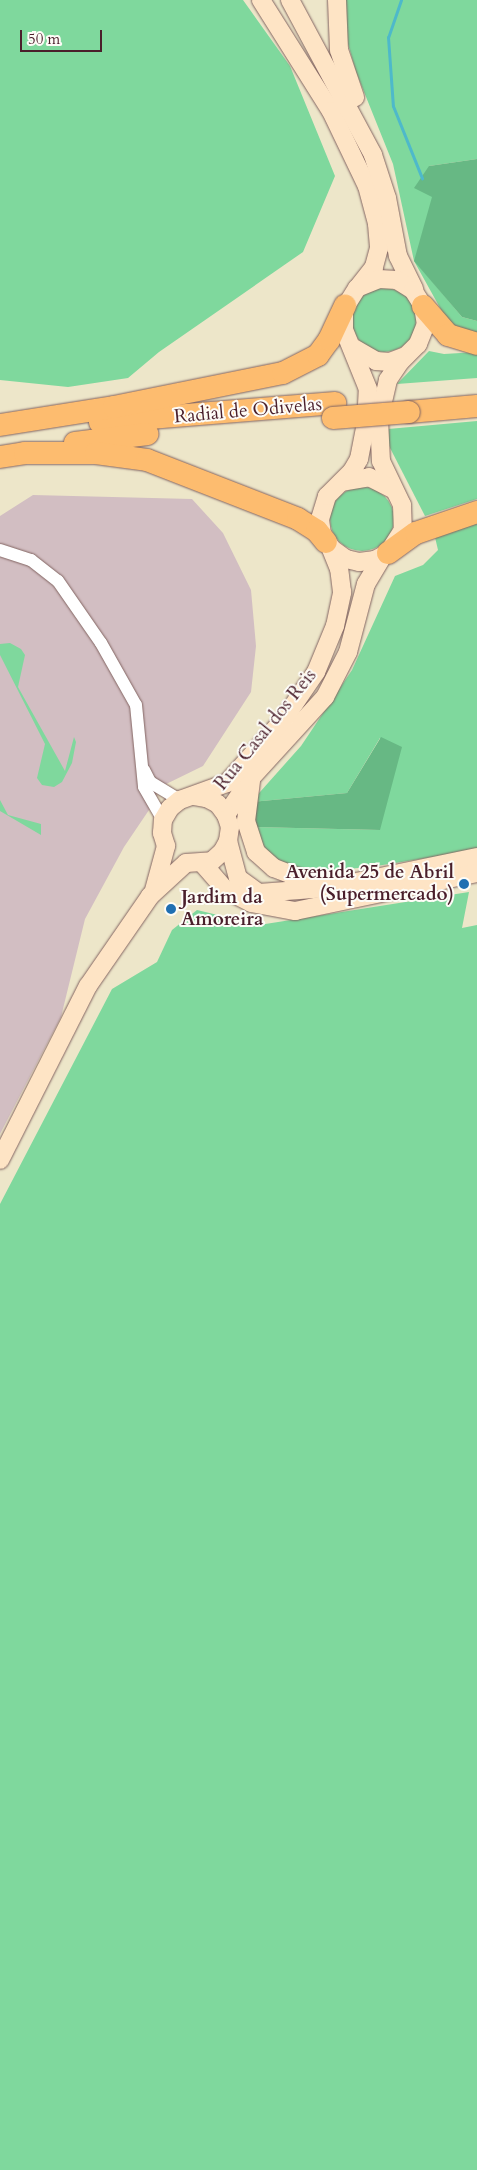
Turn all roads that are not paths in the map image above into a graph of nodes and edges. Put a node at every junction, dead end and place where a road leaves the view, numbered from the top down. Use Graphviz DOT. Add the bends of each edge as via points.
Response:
graph roads {
  1 [pos="261,0"];
  2 [pos="274,0"];
  3 [pos="290,0"];
  4 [pos="336,0"];
  5 [pos="360,127"];
  6 [pos="377,224"];
  7 [pos="350,298"];
  8 [pos="422,302"];
  9 [pos="347,338"];
  10 [pos="477,344"];
  11 [pos="409,354"];
  12 [pos="477,391"];
  13 [pos="410,404"];
  14 [pos="477,406"];
  15 [pos="334,410"];
  16 [pos="10,425"];
  17 [pos="25,453"];
  18 [pos="0,457"];
  19 [pos="337,485"];
  20 [pos="398,497"];
  21 [pos="477,512"];
  22 [pos="328,544"];
  23 [pos="0,550"];
  24 [pos="385,555"];
  25 [pos="141,765"];
  26 [pos="251,778"];
  27 [pos="187,798"];
  28 [pos="226,815"];
  29 [pos="164,820"];
  30 [pos="228,841"];
  31 [pos="166,846"];
  32 [pos="477,857"];
  33 [pos="194,863"];
  34 [pos="477,873"];
  35 [pos="327,888"];
  36 [pos="154,890"];
  37 [pos="0,1160"];
  1 -- 6 [label="main road" via="347,140 367,186"];
  2 -- 6 [label="main road" via="350,135 366,174"];
  3 -- 5 [label="main road"];
  4 -- 5 [label="main road" via="338,50 356,100"];
  5 -- 8 [label="main road" via="381,175 401,265"];
  6 -- 7 [label="main road" via="376,262"];
  7 -- 8 [label="main road" via="372,280 391,279 406,284"];
  7 -- 9 [label="main road" via="342,320"];
  7 -- 16 [label="highway" via="318,355 283,373"];
  8 -- 10 [label="highway" via="448,336"];
  8 -- 11 [label="main road" via="424,331"];
  9 -- 11 [label="main road" via="358,352 376,361 396,360"];
  9 -- 19 [label="main road" via="365,377 368,404 359,459"];
  11 -- 20 [label="main road" via="388,380 379,428 382,461"];
  12 -- 13 [label="highway, Radial de Odivelas"];
  13 -- 14 [label="highway, Radial de Odivelas"];
  13 -- 15 [label="highway, Radial de Odivelas"];
  15 -- 16 [label="highway, Radial de Odivelas"];
  15 -- 17 [label="highway, Radial de Odivelas" via="104,438"];
  17 -- 18 [label="highway"];
  17 -- 22 [label="highway" via="96,453 147,460 298,519 317,531"];
  19 -- 20 [label="main road" via="353,478 369,477 384,483"];
  19 -- 22 [label="main road" via="326,496 320,513 321,530"];
  20 -- 24 [label="main road" via="404,511 403,530"];
  21 -- 24 [label="highway" via="416,532"];
  22 -- 24 [label="main road" via="354,561"];
  22 -- 27 [label="main road, Rua Casal dos Reis" via="339,569 342,592 330,641 316,672 284,719 227,783"];
  23 -- 25 [label="street" via="31,560 58,581 101,643 136,705"];
  24 -- 26 [label="main road, Rua Casal dos Reis" via="366,584 348,652 325,697"];
  25 -- 27 [label="street" via="150,782"];
  25 -- 29 [label="street" via="144,787"];
  26 -- 28 [label="main road, Rua Casal dos Reis"];
  26 -- 35 [label="main road" via="246,822 256,852 274,868"];
  27 -- 28 [label="main road" via="206,798 218,804"];
  27 -- 29 [label="main road, Rua Casal dos Reis" via="170,808"];
  28 -- 30 [label="main road, Rua Casal dos Reis" via="230,828"];
  29 -- 31 [label="main road" via="162,833"];
  30 -- 33 [label="main road" via="222,852"];
  30 -- 35 [label="main road, Rua Casal dos Reis" via="236,874 251,888 260,892"];
  31 -- 33 [label="main road" via="174,857"];
  31 -- 36 [label="main road"];
  32 -- 35 [label="main road, Rua Casal dos Reis"];
  33 -- 34 [label="main road" via="234,895 262,908 295,911"];
  33 -- 36 [label="main road"];
  36 -- 37 [label="main road" via="88,986"];
}
